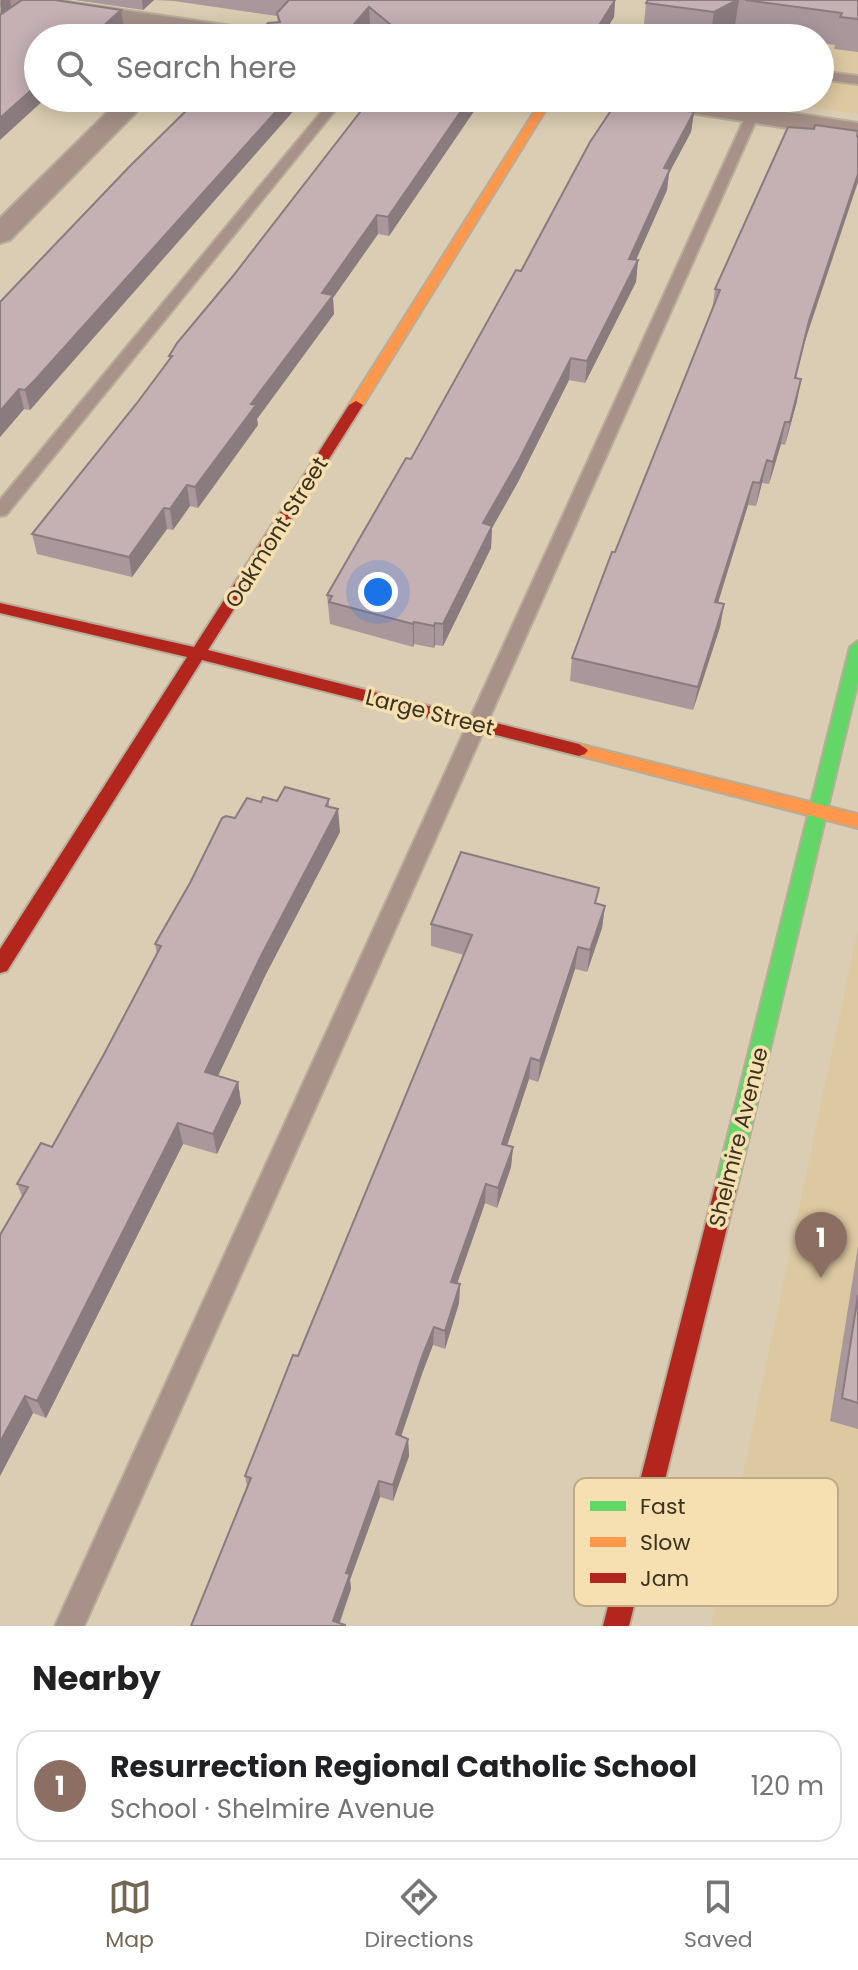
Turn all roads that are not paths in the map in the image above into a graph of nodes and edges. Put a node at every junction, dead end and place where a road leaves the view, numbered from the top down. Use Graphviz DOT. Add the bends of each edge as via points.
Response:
graph roads {
  1 [pos="19,5"];
  2 [pos="226,9"];
  3 [pos="143,24"];
  4 [pos="211,24"];
  5 [pos="834,77"];
  6 [pos="858,80"];
  7 [pos="123,112"];
  8 [pos="328,112"];
  9 [pos="539,112"];
  10 [pos="753,112"];
  11 [pos="780,112"];
  12 [pos="858,131"];
  13 [pos="0,234"];
  14 [pos="0,511"];
  15 [pos="0,608"];
  16 [pos="858,647"];
  17 [pos="200,654"];
  18 [pos="476,724"];
  19 [pos="820,812"];
  20 [pos="858,821"];
  21 [pos="0,965"];
  22 [pos="653,1478"];
  23 [pos="621,1606"];
  24 [pos="69,1626"];
  25 [pos="616,1626"];
  1 -- 3 [label="street"];
  2 -- 4 [label="street"];
  5 -- 6 [label="lane"];
  7 -- 13 [label="street"];
  8 -- 14 [label="lane"];
  9 -- 17 [label="street, Oakmont Street"];
  10 -- 18 [label="lane"];
  11 -- 12 [label="street"];
  15 -- 17 [label="street, Large Street"];
  16 -- 19 [label="street, Shelmire Avenue"];
  17 -- 18 [label="street, Large Street"];
  17 -- 21 [label="street, Oakmont Street"];
  18 -- 19 [label="street, Large Street"];
  18 -- 24 [label="lane"];
  19 -- 20 [label="street, Large Street"];
  19 -- 22 [label="street, Shelmire Avenue"];
  23 -- 25 [label="street, Shelmire Avenue"];
}
